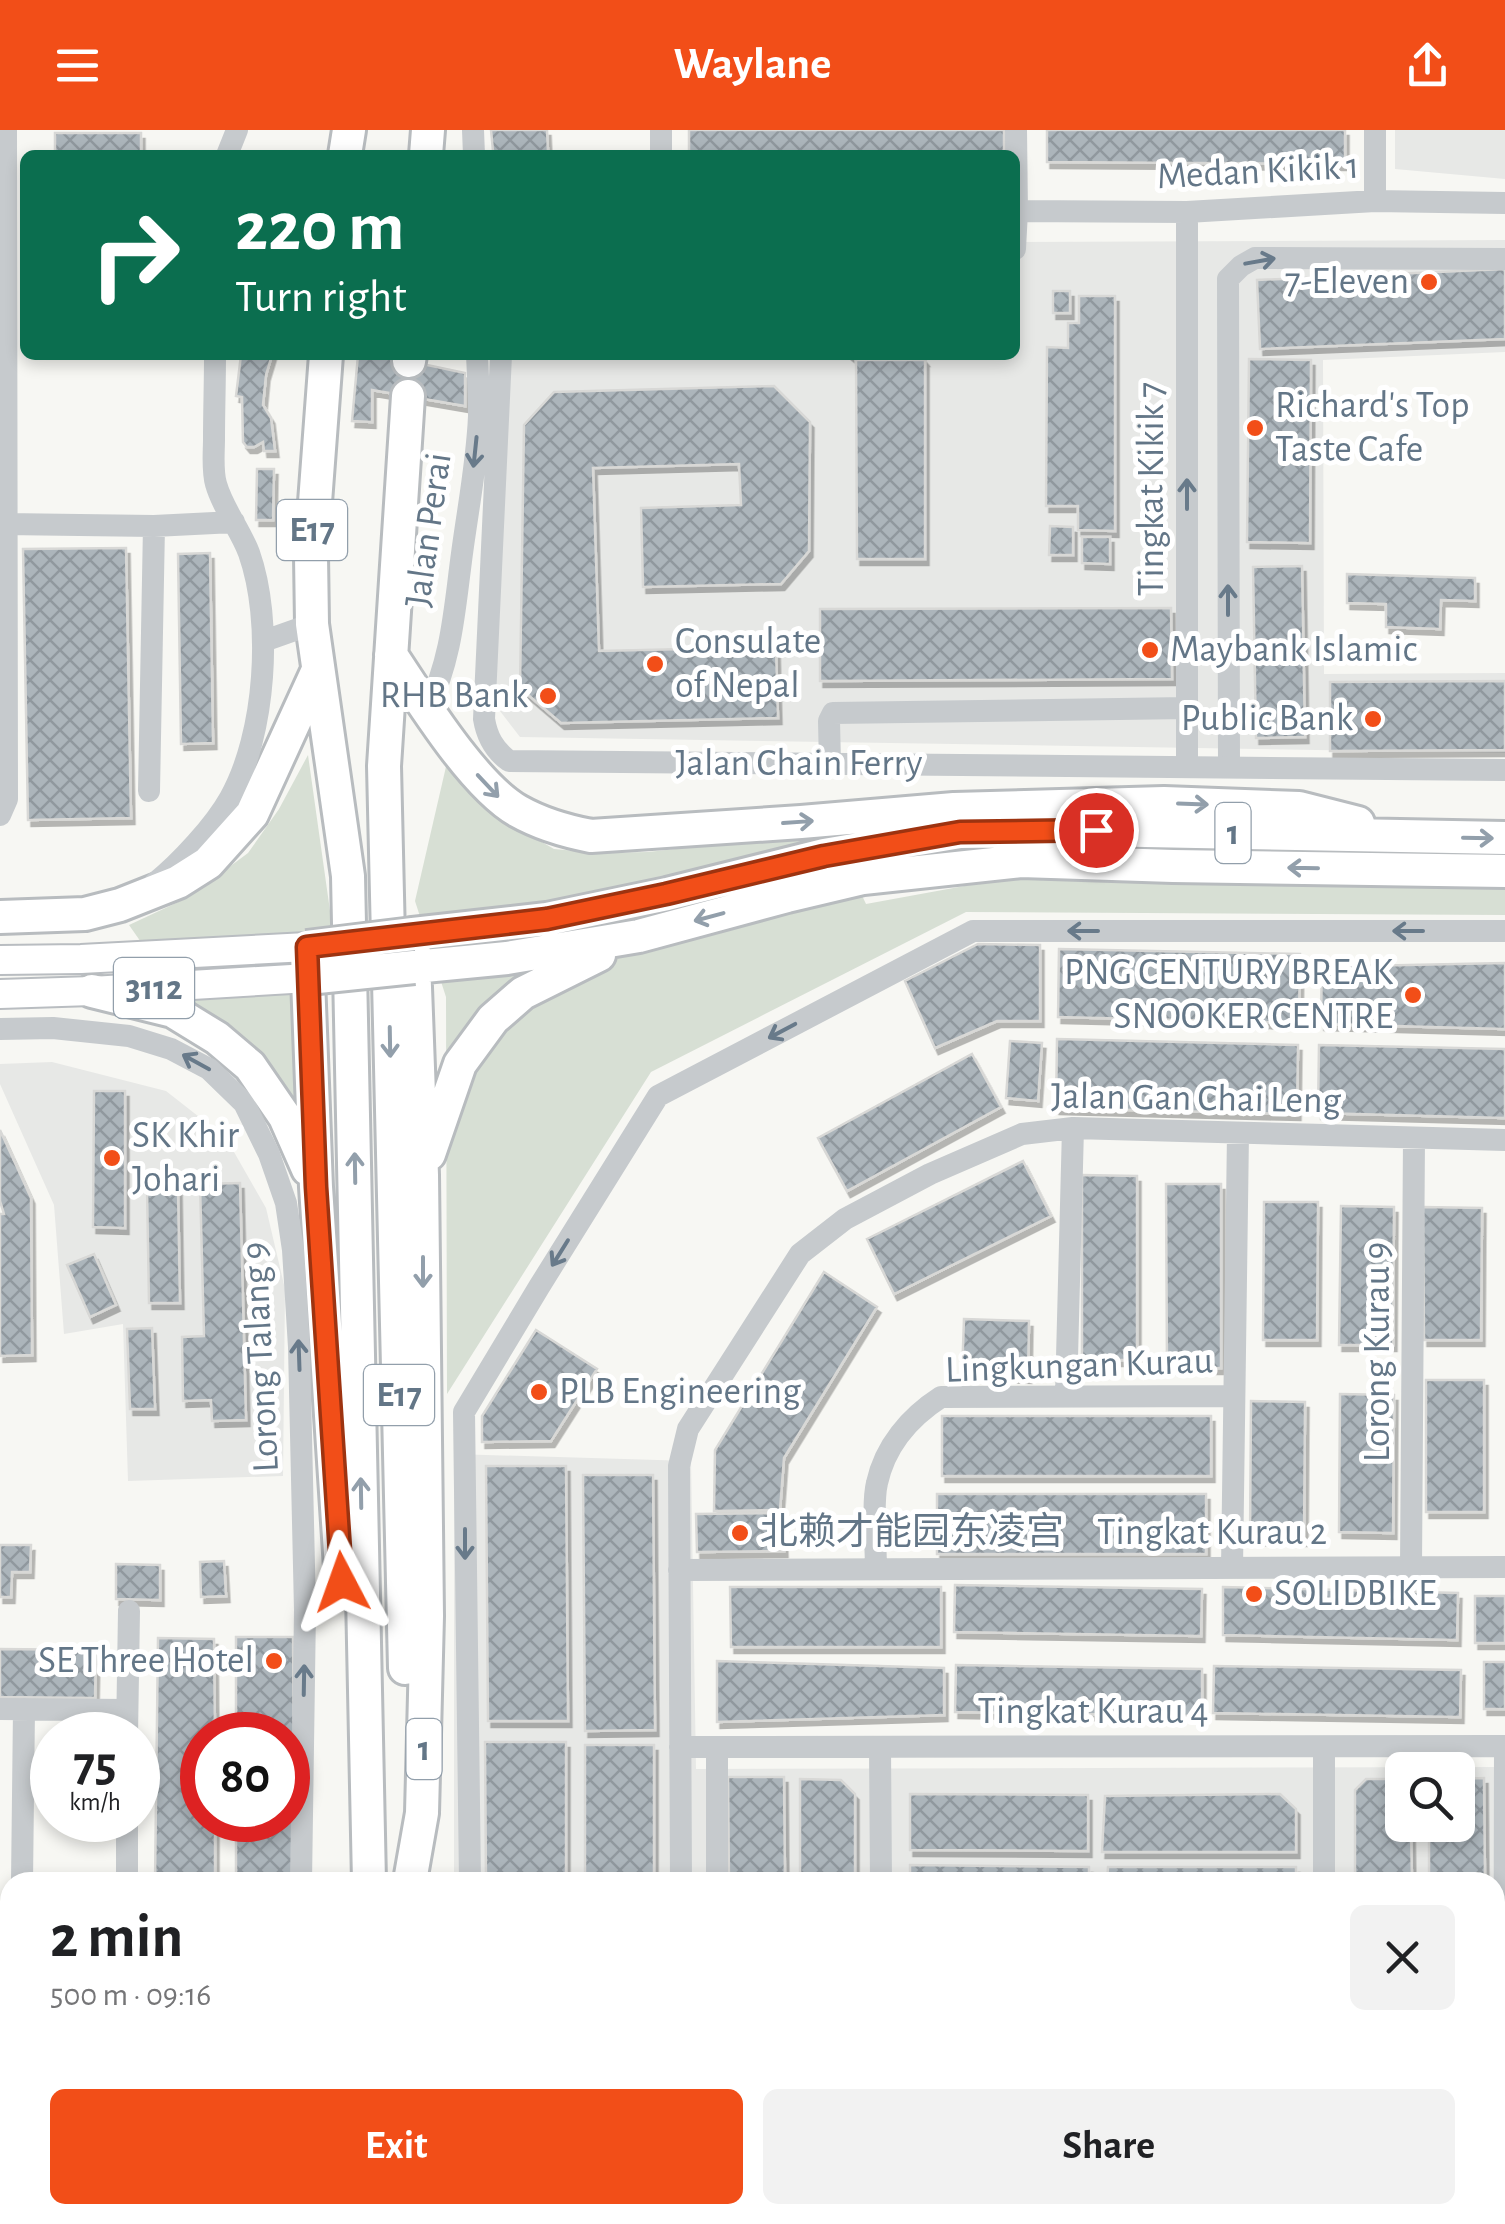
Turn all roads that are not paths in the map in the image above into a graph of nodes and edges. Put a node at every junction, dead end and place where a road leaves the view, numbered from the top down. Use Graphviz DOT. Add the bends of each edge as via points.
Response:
graph roads {
  1 [pos="6,130"];
  2 [pos="1375,130"];
  3 [pos="1375,201"];
  4 [pos="1505,202"];
  5 [pos="3,207"];
  6 [pos="1020,210"];
  7 [pos="1187,212"];
  8 [pos="1505,260"];
  9 [pos="15,309"];
  10 [pos="215,360"];
  11 [pos="307,360"];
  12 [pos="325,360"];
  13 [pos="477,360"];
  14 [pos="501,360"];
  15 [pos="322,389"];
  16 [pos="408,396"];
  17 [pos="234,522"];
  18 [pos="5,524"];
  19 [pos="154,526"];
  20 [pos="312,624"];
  21 [pos="264,640"];
  22 [pos="391,656"];
  23 [pos="318,670"];
  24 [pos="1187,708"];
  25 [pos="427,710"];
  26 [pos="830,764"];
  27 [pos="384,766"];
  28 [pos="1187,766"];
  29 [pos="1229,767"];
  30 [pos="1505,770"];
  31 [pos="149,791"];
  32 [pos="0,815"];
  33 [pos="1414,836"];
  34 [pos="1505,838"];
  35 [pos="1505,870"];
  36 [pos="141,896"];
  37 [pos="0,917"];
  38 [pos="1505,931"];
  39 [pos="639,936"];
  40 [pos="413,950"];
  41 [pos="0,960"];
  42 [pos="307,962"];
  43 [pos="92,991"];
  44 [pos="0,994"];
  45 [pos="0,1030"];
  46 [pos="1073,1128"];
  47 [pos="1238,1133"];
  48 [pos="1414,1138"];
  49 [pos="1505,1140"];
  50 [pos="422,1175"];
  51 [pos="316,1187"];
  52 [pos="1066,1396"];
  53 [pos="1234,1396"];
  54 [pos="1411,1567"];
  55 [pos="1505,1567"];
  56 [pos="1232,1568"];
  57 [pos="680,1570"];
  58 [pos="876,1570"];
  59 [pos="129,1612"];
  60 [pos="12,1709"];
  61 [pos="127,1710"];
  62 [pos="1324,1746"];
  63 [pos="1505,1746"];
  64 [pos="680,1747"];
  65 [pos="717,1747"];
  66 [pos="880,1747"];
  67 [pos="127,1842"];
  68 [pos="21,1872"];
  69 [pos="127,1872"];
  70 [pos="301,1872"];
  71 [pos="368,1872"];
  72 [pos="369,1872"];
  73 [pos="410,1872"];
  74 [pos="412,1872"];
  75 [pos="470,1872"];
  76 [pos="681,1872"];
  77 [pos="718,1872"];
  78 [pos="881,1872"];
  79 [pos="1324,1872"];
  80 [pos="1505,1872"];
  1 -- 5 [label="street"];
  2 -- 3 [label="street"];
  3 -- 4 [label="street, Medan Kikik 1"];
  3 -- 7 [label="street, Medan Kikik 1"];
  5 -- 9 [label="street"];
  6 -- 7 [label="street, Medan Kikik 1"];
  24 -- 7 [label="street, Tingkat Kikik 7, one-way"];
  29 -- 8 [label="street, one-way" via="1228,279 1255,258"];
  9 -- 18 [label="street"];
  10 -- 17 [label="street" via="216,482"];
  11 -- 15 [label="highway"];
  12 -- 15 [label="highway, E17"];
  13 -- 25 [label="street, Jalan Perai, one-way" via="479,416 455,603 447,658"];
  14 -- 26 [label="street, Jalan Chain Ferry" via="484,719 486,735 502,756"];
  15 -- 20 [label="highway, E17"];
  16 -- 22 [label="highway, E17"];
  17 -- 19 [label="street"];
  17 -- 21 [label="street" via="255,576"];
  18 -- 19 [label="street"];
  18 -- 32 [label="street" via="7,799"];
  19 -- 31 [label="street"];
  20 -- 21 [label="street"];
  20 -- 23 [label="highway, E17"];
  21 -- 36 [label="street" via="246,764 229,800"];
  22 -- 25 [label="highway"];
  22 -- 27 [label="highway, E17"];
  23 -- 36 [label="highway" via="252,814 208,864"];
  72 -- 23 [label="highway, E17, one-way" via="348,876"];
  24 -- 26 [label="street" via="833,714"];
  24 -- 28 [label="street, Tingkat Kikik 7"];
  25 -- 27 [label="highway"];
  25 -- 33 [label="highway, one-way" via="506,803 559,830 591,836 954,809 1164,803 1299,808"];
  26 -- 28 [label="street, Jalan Chain Ferry"];
  27 -- 73 [label="highway, E17, one-way"];
  28 -- 29 [label="street, Jalan Chain Ferry"];
  29 -- 30 [label="street, Jalan Chain Ferry"];
  33 -- 34 [label="highway, Jalan Chain Ferry / 1, one-way"];
  33 -- 40 [label="highway, Jalan Chain Ferry / 1" via="960,832 824,856"];
  35 -- 39 [label="highway, 1, one-way" via="1021,861 863,878"];
  36 -- 37 [label="highway" via="84,914"];
  38 -- 75 [label="street, one-way" via="974,931 658,1096 464,1412"];
  39 -- 40 [label="highway, 1" via="508,958"];
  39 -- 50 [label="highway" via="522,993 492,1018 460,1064"];
  40 -- 42 [label="highway, 1, bridge"];
  40 -- 50 [label="highway, 1"];
  41 -- 42 [label="main road, 3112"];
  42 -- 43 [label="main road, 3112"];
  42 -- 51 [label="highway, 1"];
  43 -- 44 [label="main road, 3112"];
  43 -- 51 [label="highway" via="172,1011 250,1066 285,1117"];
  70 -- 45 [label="street, Lorong Talang 9, one-way" via="298,1347 286,1203 269,1154 244,1104 209,1069 171,1049 129,1036"];
  46 -- 47 [label="street, Jalan Gan Chai Leng"];
  46 -- 52 [label="street"];
  46 -- 57 [label="street, Jalan Gan Chai Leng" via="1022,1134 930,1174 800,1254 688,1429 679,1466"];
  47 -- 48 [label="street, Jalan Gan Chai Leng"];
  47 -- 53 [label="street"];
  48 -- 49 [label="street, Jalan Gan Chai Leng"];
  48 -- 54 [label="street, Lorong Kurau 9"];
  50 -- 74 [label="highway, 1, one-way" via="427,1616 422,1813"];
  51 -- 71 [label="highway, 1" via="356,1814"];
  52 -- 53 [label="street, Lingkungan Kurau"];
  52 -- 58 [label="street, Lingkungan Kurau" via="941,1397 918,1412 892,1444 876,1484"];
  53 -- 56 [label="street"];
  54 -- 55 [label="street, Tingkat Kurau 2"];
  54 -- 56 [label="street, Tingkat Kurau 2"];
  56 -- 58 [label="street, Tingkat Kurau 2"];
  57 -- 58 [label="street, Tingkat Kurau 2"];
  57 -- 64 [label="street, Jalan Gan Chai Leng"];
  59 -- 61 [label="street"];
  60 -- 61 [label="street"];
  60 -- 68 [label="street"];
  62 -- 63 [label="street, Tingkat Kurau 4"];
  62 -- 66 [label="street, Tingkat Kurau 4"];
  62 -- 79 [label="street"];
  63 -- 80 [label="street"];
  64 -- 65 [label="street, Tingkat Kurau 4"];
  64 -- 76 [label="street, Jalan Gan Chai Leng"];
  65 -- 66 [label="street, Tingkat Kurau 4"];
  65 -- 77 [label="street"];
  66 -- 78 [label="street"];
  67 -- 69 [label="street"];
}
